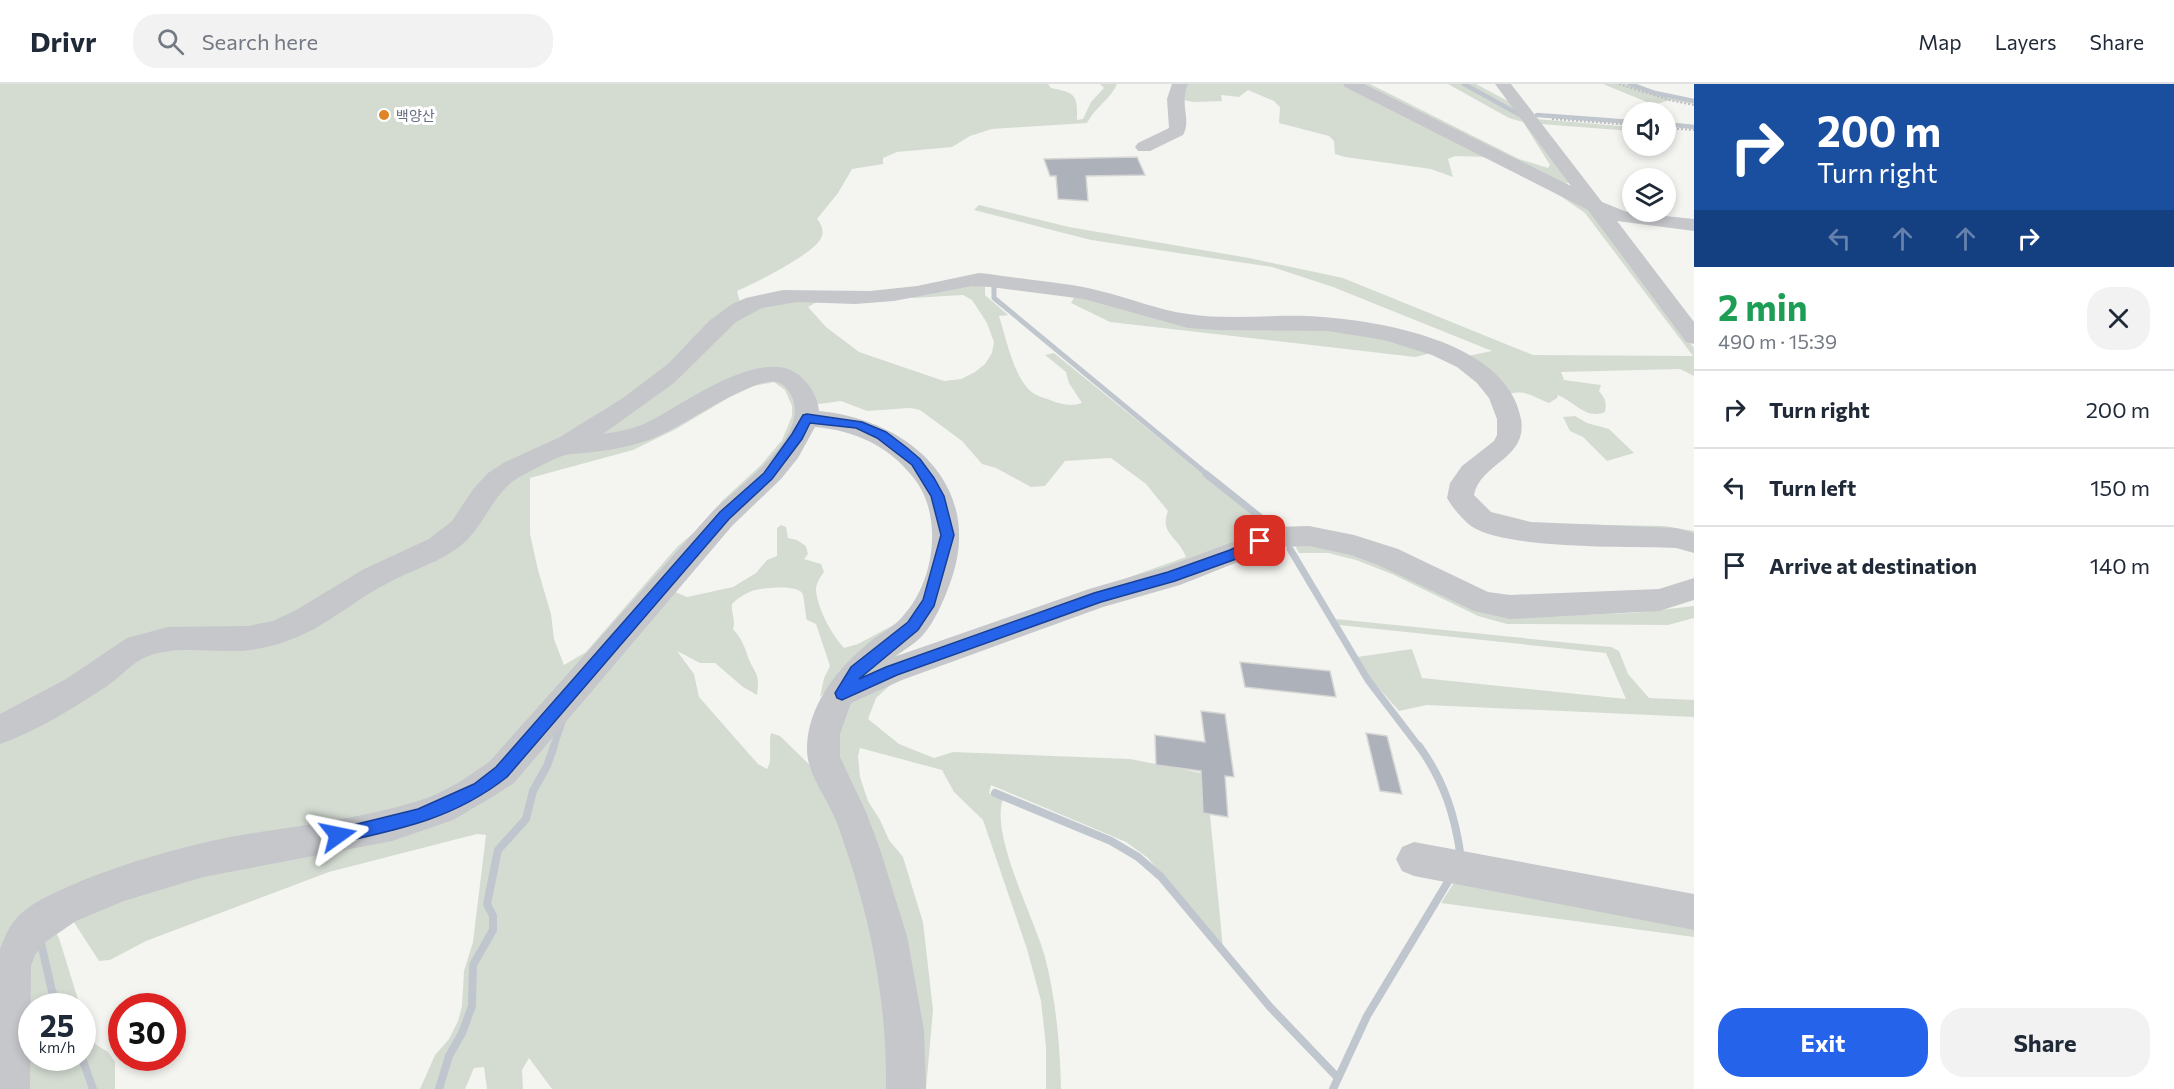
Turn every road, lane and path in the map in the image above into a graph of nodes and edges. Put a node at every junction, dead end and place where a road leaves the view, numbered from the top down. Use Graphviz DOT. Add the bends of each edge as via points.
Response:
graph roads {
  1 [pos="1180,84"];
  2 [pos="1351,84"];
  3 [pos="1503,84"];
  4 [pos="1619,84"];
  5 [pos="1694,105"];
  6 [pos="1527,116"];
  7 [pos="1622,124"];
  8 [pos="1676,129"];
  9 [pos="1694,130"];
  10 [pos="1144,147"];
  11 [pos="1595,206"];
  12 [pos="1694,225"];
  13 [pos="1694,337"];
  14 [pos="807,418"];
  15 [pos="564,446"];
  16 [pos="1694,543"];
  17 [pos="1694,589"];
  18 [pos="842,693"];
  19 [pos="0,730"];
  20 [pos="1414,859"];
  21 [pos="1694,912"];
  22 [pos="10,1089"];
  23 [pos="906,1089"];
  1 -- 10 [label="street" via="1174,99 1177,131"];
  2 -- 11 [label="street"];
  3 -- 6 [label="street"];
  4 -- 5 [label="path"];
  6 -- 7 [label="path"];
  6 -- 11 [label="street"];
  8 -- 9 [label="path"];
  11 -- 12 [label="street" via="1623,217"];
  11 -- 13 [label="street"];
  14 -- 15 [label="street" via="798,387 789,377 776,373 737,384 632,438"];
  14 -- 18 [label="street" via="858,425 882,435 902,450 928,478 947,535 930,602 913,626 856,671"];
  14 -- 22 [label="street" via="768,476 724,516 502,772 480,789 418,817 203,860 137,879 67,906 29,931 12,966"];
  15 -- 16 [label="street" via="669,376 719,323 751,303 788,295 903,294 985,279 1086,293 1188,321 1330,325 1441,349 1461,358 1492,384 1508,417 1504,448 1465,476 1460,487 1460,498 1481,519 1531,532 1676,538"];
  15 -- 19 [label="street" via="517,466 498,479 483,493 461,531 444,543 287,628 247,639 181,639 137,647 100,674"];
  17 -- 18 [label="street" via="1659,600 1510,608 1484,603 1354,545 1308,536 1274,537 1170,577 1099,597 891,671"];
  18 -- 23 [label="street" via="832,706 823,750 828,776 846,804 877,889 907,1050"];
  20 -- 21 [label="street"];
}
